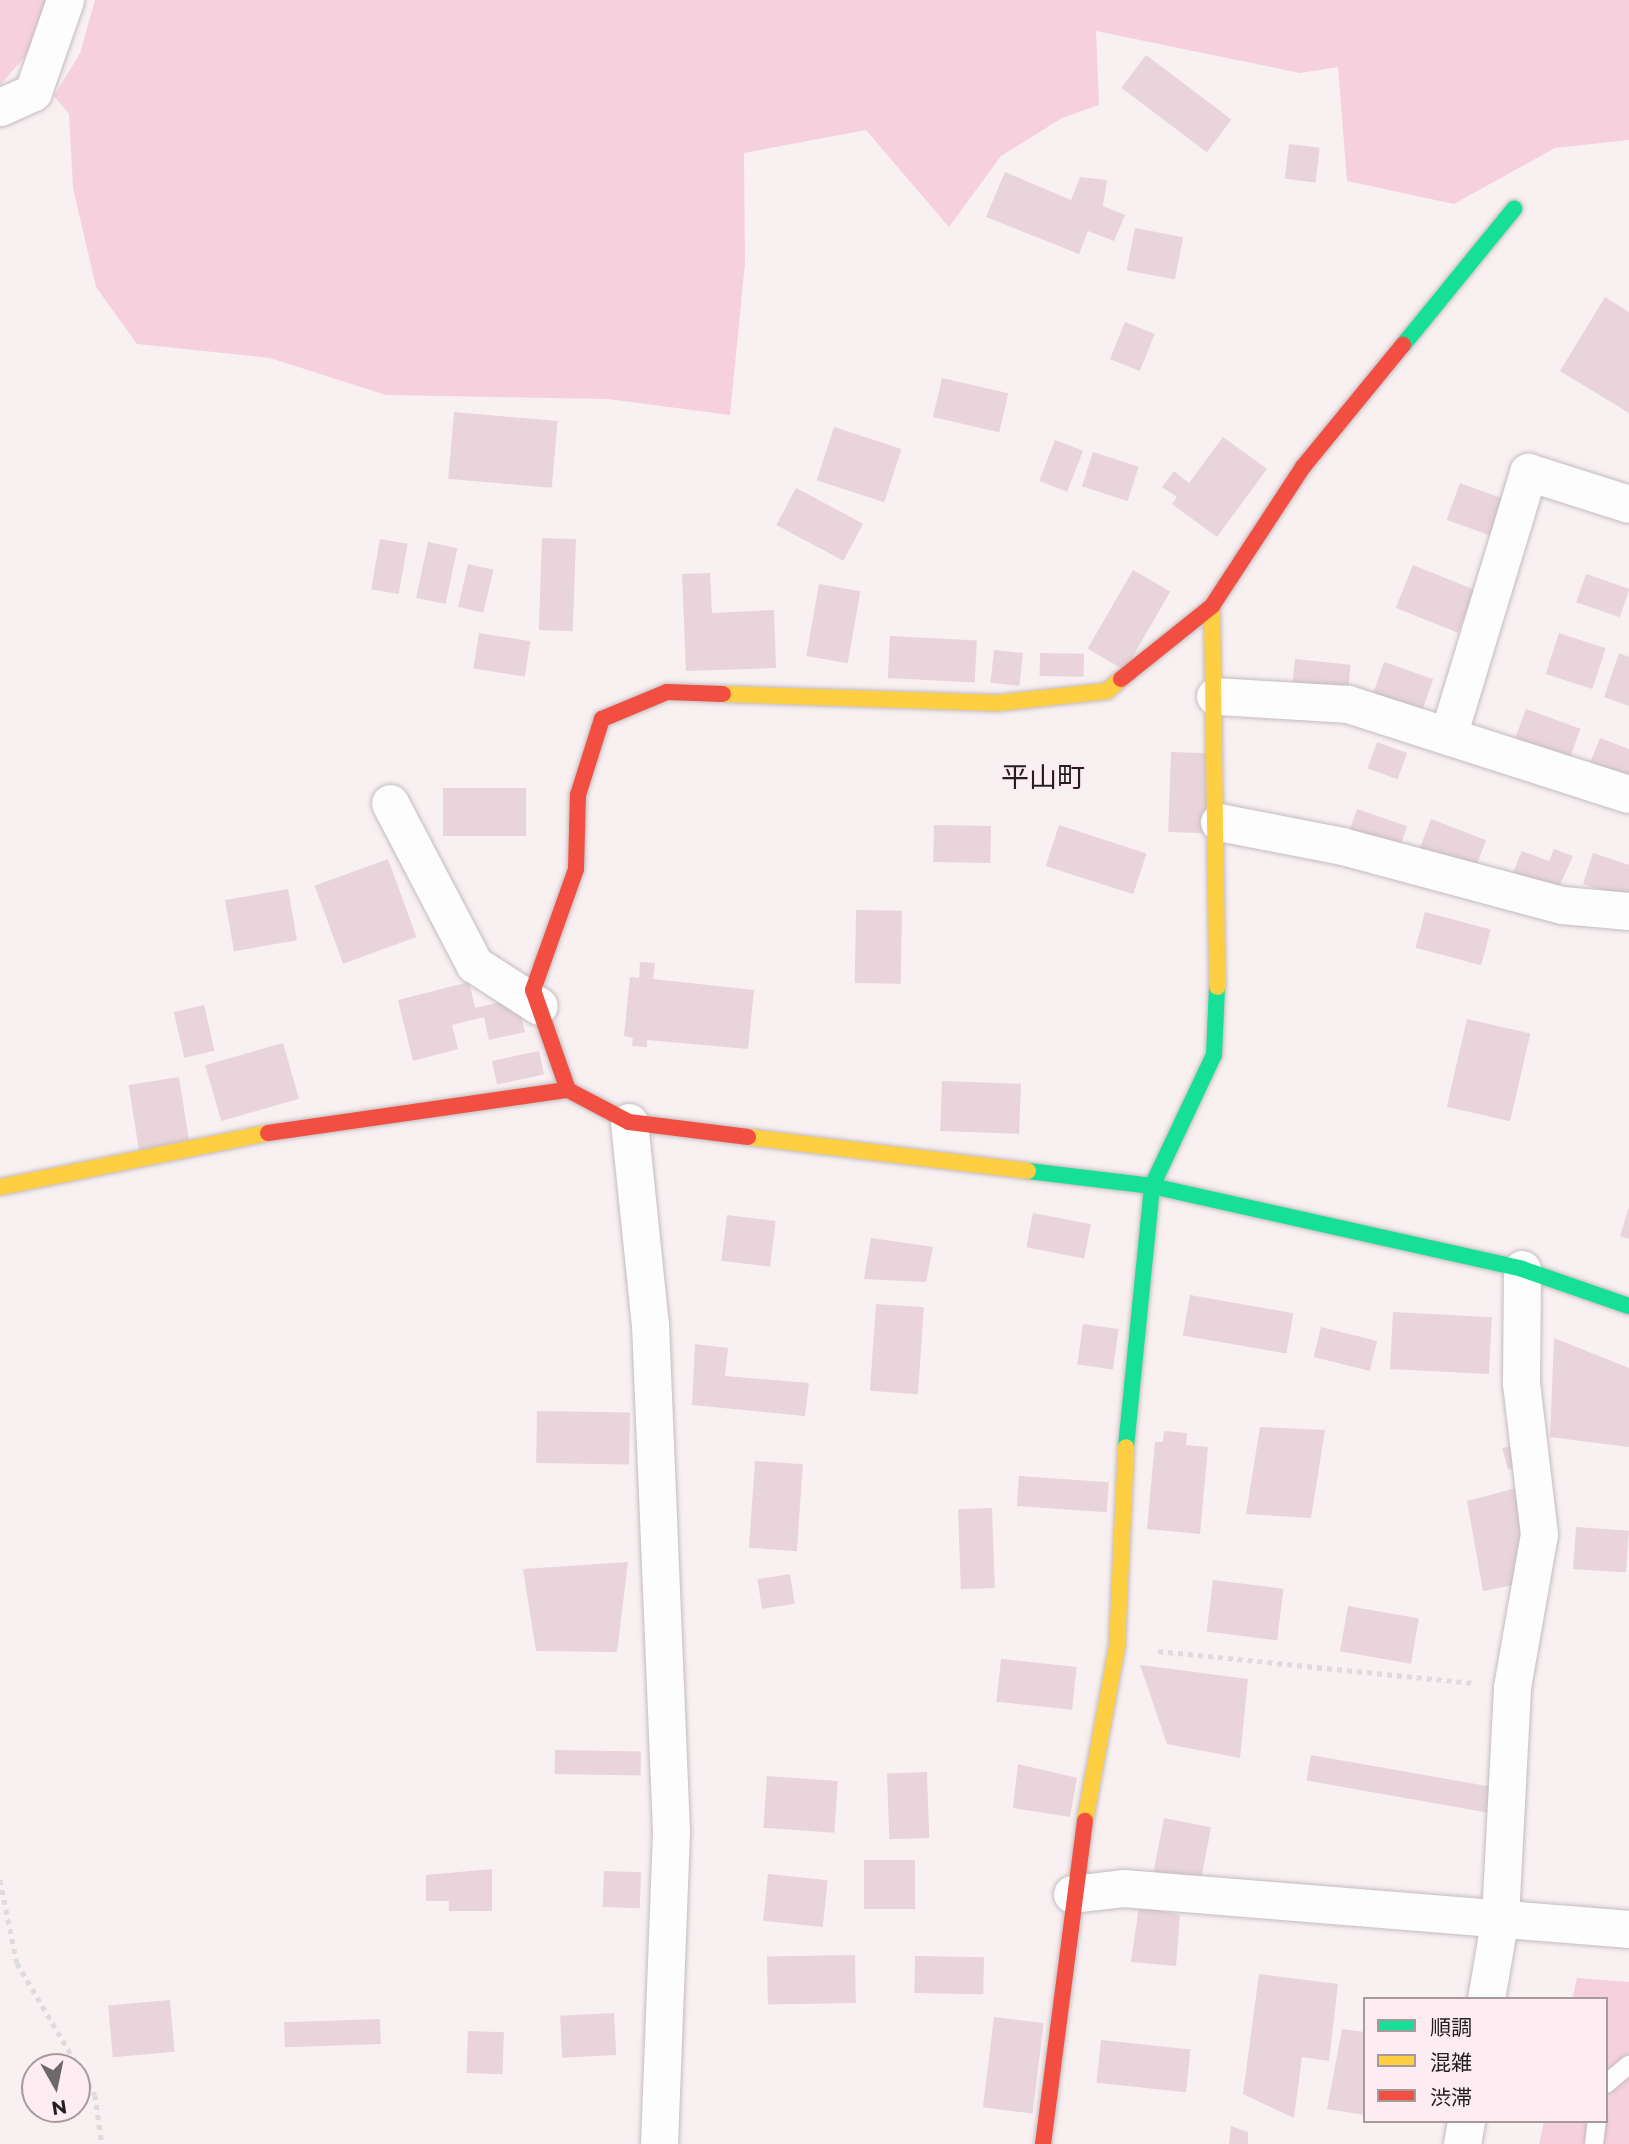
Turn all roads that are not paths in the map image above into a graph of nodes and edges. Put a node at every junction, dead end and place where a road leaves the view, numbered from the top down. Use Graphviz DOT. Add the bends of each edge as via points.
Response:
graph roads {
  1 [pos="65,0"];
  2 [pos="0,107"];
  3 [pos="1514,209"];
  4 [pos="1629,504"];
  5 [pos="1212,606"];
  6 [pos="1214,696"];
  7 [pos="1448,736"];
  8 [pos="1629,794"];
  9 [pos="390,803"];
  10 [pos="1219,822"];
  11 [pos="1629,911"];
  12 [pos="539,1006"];
  13 [pos="568,1090"];
  14 [pos="629,1122"];
  15 [pos="1152,1186"];
  16 [pos="0,1187"];
  17 [pos="1522,1269"];
  18 [pos="1629,1306"];
  19 [pos="1073,1894"];
  20 [pos="1500,1917"];
  21 [pos="1629,1929"];
  22 [pos="1486,1997"];
  23 [pos="1629,2065"];
  24 [pos="1608,2082"];
  25 [pos="1466,2123"];
  26 [pos="1597,2123"];
  27 [pos="659,2144"];
  28 [pos="1043,2144"];
  29 [pos="1462,2144"];
  30 [pos="1594,2144"];
  1 -- 2 [label="street" via="33,92"];
  3 -- 5 [label="street" via="1303,467"];
  4 -- 7 [label="street" via="1528,472"];
  5 -- 6 [label="street"];
  5 -- 12 [label="street" via="1107,691 999,703 667,692 602,719 578,795 576,869 533,990"];
  6 -- 7 [label="street" via="1348,704"];
  6 -- 10 [label="street"];
  7 -- 8 [label="street"];
  9 -- 12 [label="street" via="474,964"];
  10 -- 11 [label="street" via="1342,846 1562,905"];
  10 -- 15 [label="street" via="1214,1055"];
  12 -- 13 [label="street"];
  13 -- 14 [label="street"];
  13 -- 16 [label="street" via="338,1119"];
  14 -- 15 [label="street"];
  14 -- 27 [label="street" via="650,1324 671,1832"];
  15 -- 17 [label="street"];
  15 -- 19 [label="street" via="1122,1491 1117,1646"];
  17 -- 18 [label="street"];
  17 -- 20 [label="street" via="1521,1383 1539,1534 1512,1687"];
  19 -- 20 [label="street" via="1123,1888"];
  19 -- 28 [label="street"];
  20 -- 21 [label="street"];
  20 -- 22 [label="street"];
  23 -- 24 [label="lane"];
  25 -- 29 [label="street"];
  26 -- 30 [label="lane"];
}
